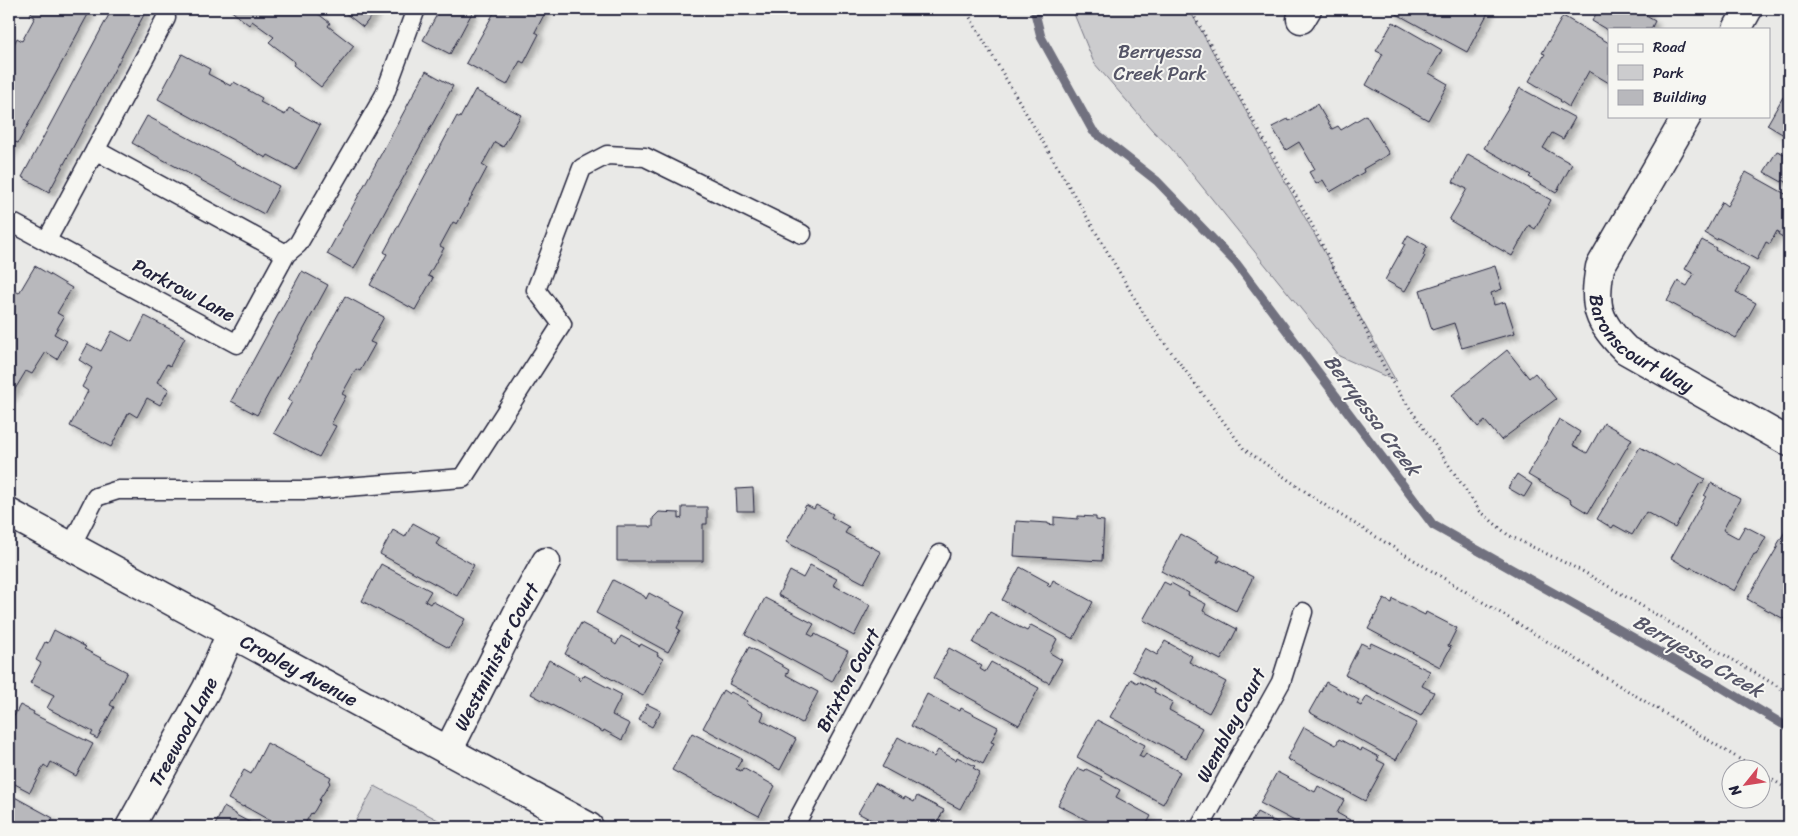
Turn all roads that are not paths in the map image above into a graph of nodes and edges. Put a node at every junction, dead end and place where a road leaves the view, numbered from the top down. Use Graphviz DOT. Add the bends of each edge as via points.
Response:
graph roads {
  1 [pos="416,9"];
  2 [pos="1748,9"];
  3 [pos="166,18"];
  4 [pos="1738,28"];
  5 [pos="1686,118"];
  6 [pos="95,150"];
  7 [pos="9,221"];
  8 [pos="802,234"];
  9 [pos="47,240"];
  10 [pos="286,254"];
  11 [pos="1789,442"];
  12 [pos="9,512"];
  13 [pos="71,546"];
  14 [pos="940,554"];
  15 [pos="546,562"];
  16 [pos="1303,612"];
  17 [pos="231,634"];
  18 [pos="448,751"];
  19 [pos="130,827"];
  20 [pos="589,827"];
  21 [pos="794,827"];
  22 [pos="1200,827"];
  1 -- 10 [label="lane, Parkrow Lane" via="384,96 298,244"];
  2 -- 4 [label="street"];
  3 -- 6 [label="lane"];
  5 -- 11 [label="street, Baronscourt Way" via="1600,267 1596,290 1599,313 1609,334 1626,350"];
  6 -- 9 [label="lane"];
  6 -- 10 [label="lane"];
  7 -- 9 [label="lane, Parkrow Lane"];
  8 -- 13 [label="lane" via="645,157 607,155 582,168 536,290 562,324 463,478 308,490 118,490 96,497"];
  9 -- 10 [label="lane, Parkrow Lane" via="237,344"];
  12 -- 13 [label="street, Cropley Avenue"];
  13 -- 17 [label="street, Cropley Avenue"];
  14 -- 21 [label="lane, Brixton Court"];
  15 -- 18 [label="street, Westminister Court"];
  16 -- 22 [label="lane, Wembley Court" via="1281,682"];
  17 -- 18 [label="street, Cropley Avenue"];
  17 -- 19 [label="street, Treewood Lane" via="207,688"];
  18 -- 20 [label="street, Cropley Avenue"];
}
